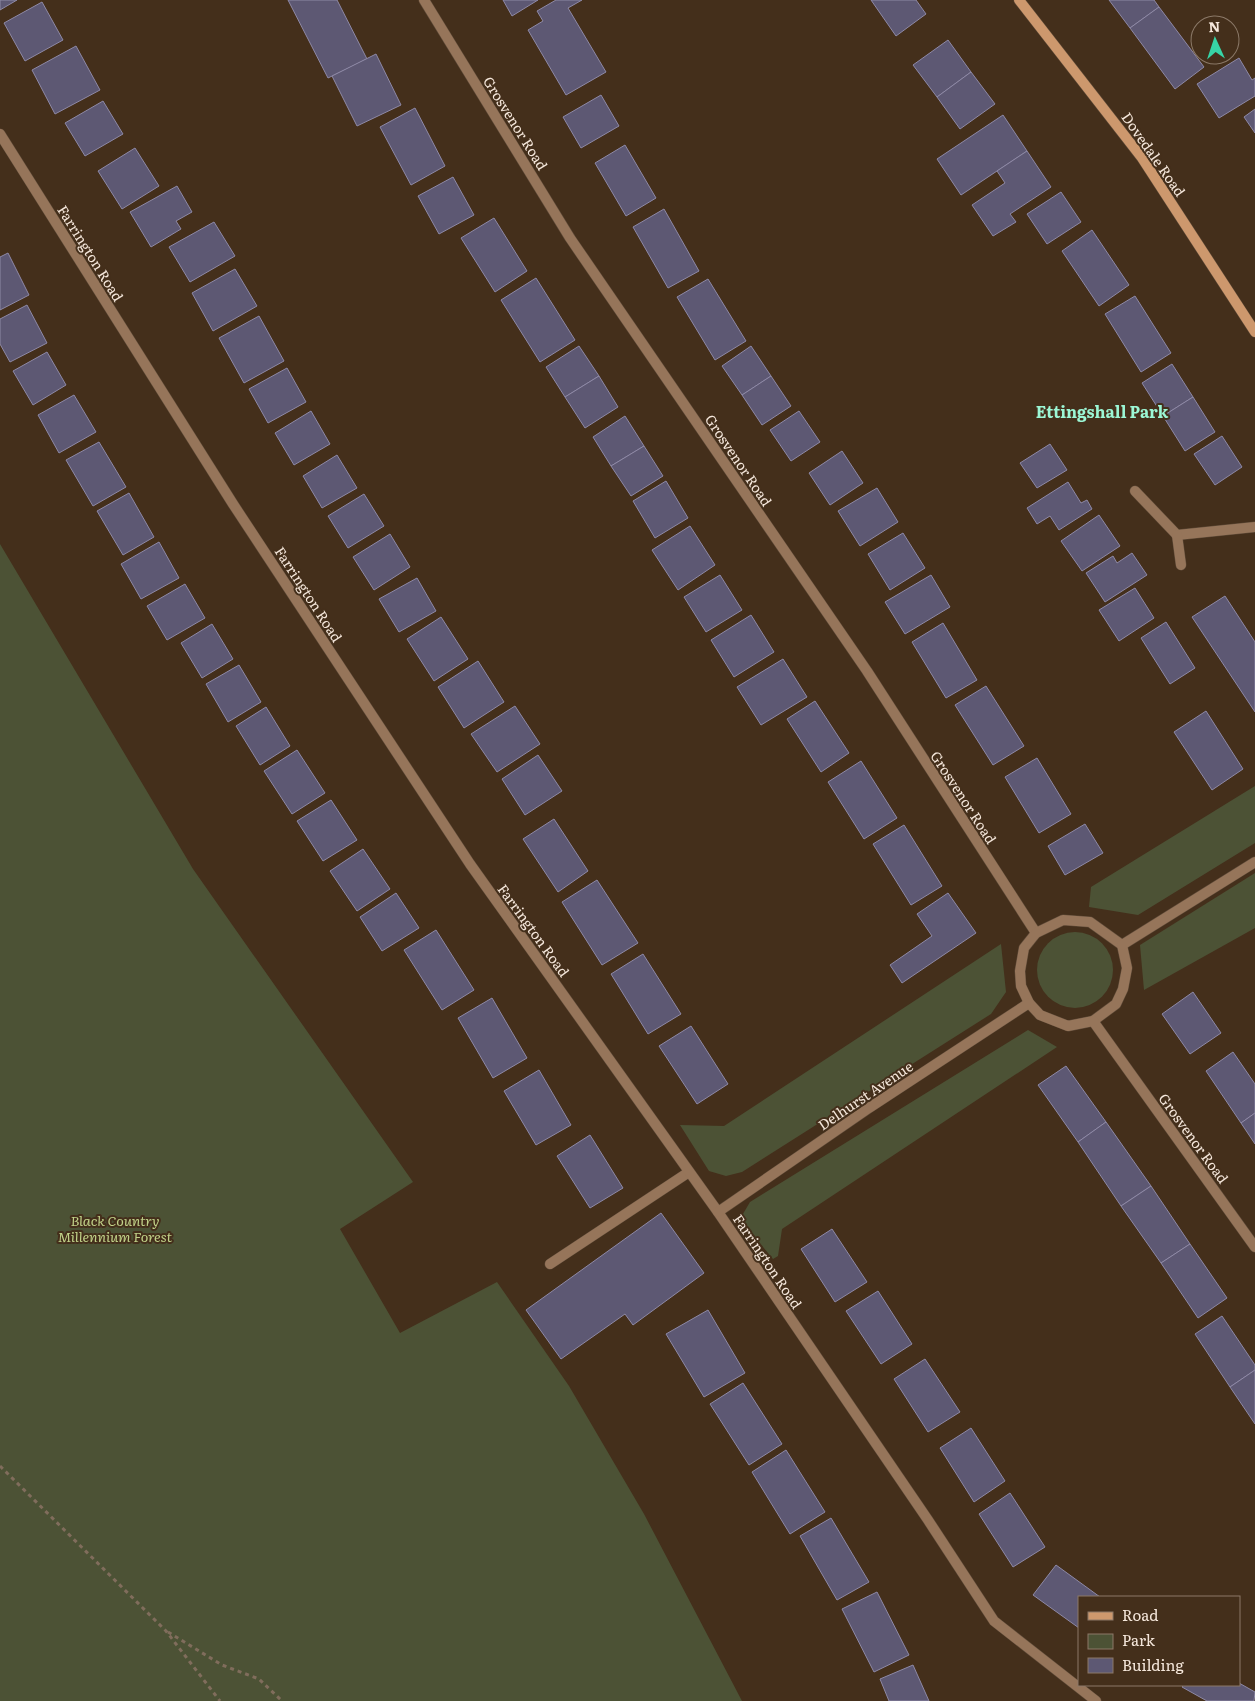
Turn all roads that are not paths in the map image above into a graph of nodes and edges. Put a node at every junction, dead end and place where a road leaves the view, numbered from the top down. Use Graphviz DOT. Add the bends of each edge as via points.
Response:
graph roads {
  1 [pos="424,0"];
  2 [pos="1019,0"];
  3 [pos="0,134"];
  4 [pos="1255,332"];
  5 [pos="1135,492"];
  6 [pos="1255,527"];
  7 [pos="1178,535"];
  8 [pos="1181,565"];
  9 [pos="1255,862"];
  10 [pos="1036,933"];
  11 [pos="1122,945"];
  12 [pos="1029,1003"];
  13 [pos="1093,1021"];
  14 [pos="689,1172"];
  15 [pos="718,1212"];
  16 [pos="1255,1247"];
  17 [pos="550,1264"];
  18 [pos="1096,1701"];
  1 -- 10 [label="street, Grosvenor Road" via="570,238 861,662"];
  2 -- 4 [label="street, Dovedale Road" via="1142,158"];
  3 -- 14 [label="street, Farrington Road" via="233,504 470,864"];
  5 -- 7 [label="street"];
  6 -- 7 [label="street"];
  7 -- 8 [label="street"];
  9 -- 11 [label="street"];
  10 -- 11 [label="street" via="1063,920 1090,922"];
  10 -- 12 [label="street" via="1024,948 1020,971 1021,986"];
  11 -- 13 [label="street" via="1127,968 1122,989 1116,1004"];
  12 -- 13 [label="street" via="1040,1015 1068,1026"];
  12 -- 15 [label="street, Delhurst Avenue"];
  13 -- 16 [label="street, Grosvenor Road"];
  14 -- 15 [label="street, Farrington Road"];
  14 -- 17 [label="street"];
  15 -- 18 [label="street, Farrington Road" via="994,1621"];
}
